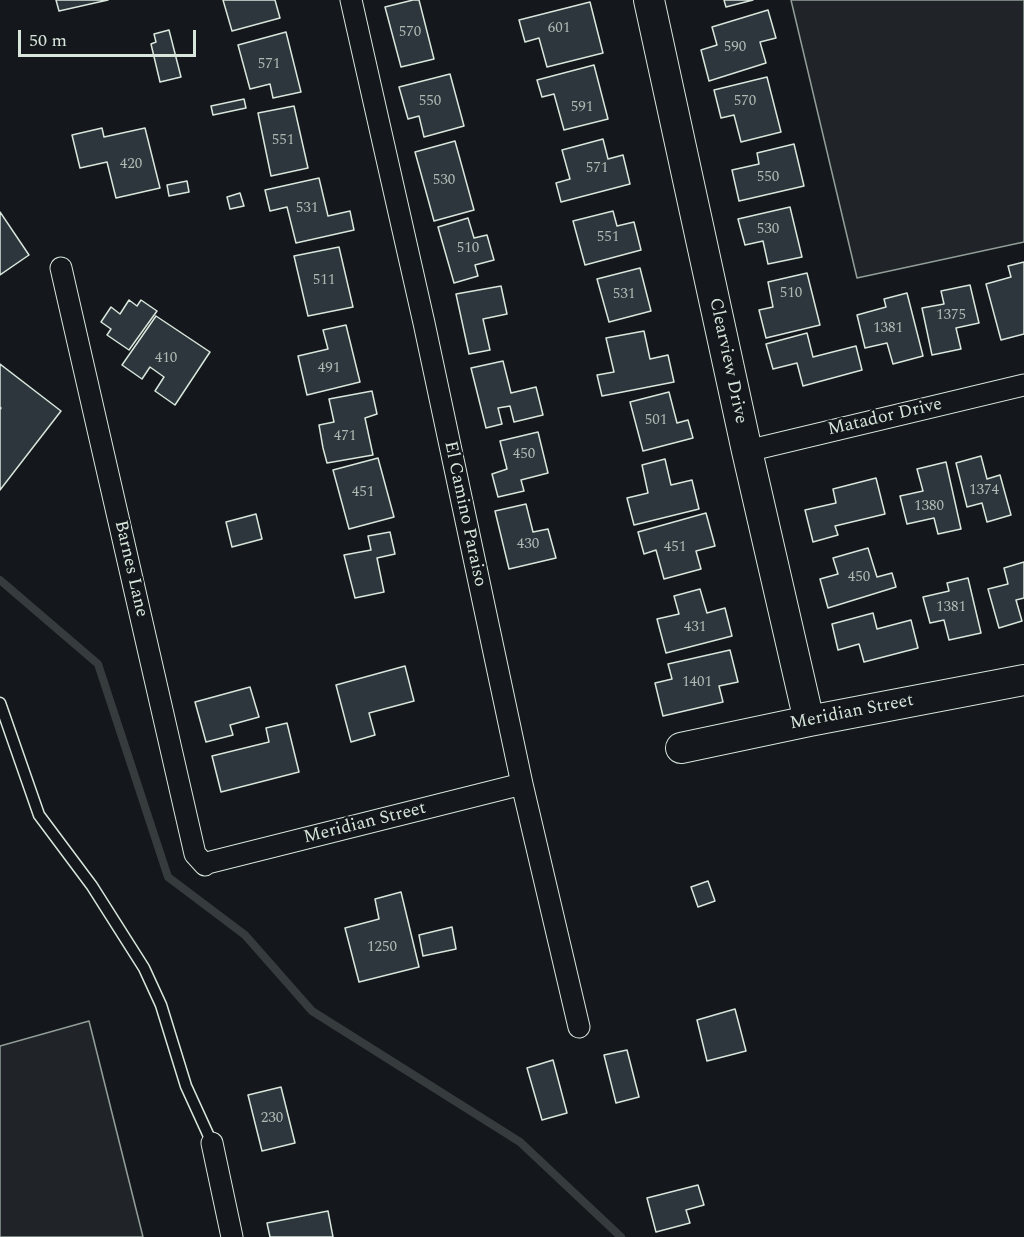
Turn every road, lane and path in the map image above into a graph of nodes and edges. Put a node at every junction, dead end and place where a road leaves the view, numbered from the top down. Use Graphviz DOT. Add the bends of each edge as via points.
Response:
graph roads {
  1 [pos="351,0"];
  2 [pos="649,0"];
  3 [pos="61,268"];
  4 [pos="1024,385"];
  5 [pos="747,451"];
  6 [pos="1024,680"];
  7 [pos="0,703"];
  8 [pos="809,721"];
  9 [pos="681,748"];
  10 [pos="522,784"];
  11 [pos="207,863"];
  12 [pos="579,1027"];
  13 [pos="212,1143"];
  14 [pos="232,1237"];
  1 -- 10 [label="street, El Camino Paraiso"];
  2 -- 5 [label="street, Clearview Drive"];
  3 -- 11 [label="street, Barnes Lane" via="195,854"];
  4 -- 5 [label="street, Matador Drive"];
  5 -- 8 [label="street, Clearview Drive"];
  6 -- 8 [label="street, Meridian Street"];
  7 -- 13 [label="lane" via="39,815 92,886 144,968 161,1005 186,1086"];
  8 -- 9 [label="street, Meridian Street"];
  10 -- 11 [label="street, Meridian Street"];
  10 -- 12 [label="street, El Camino Paraiso"];
  13 -- 14 [label="street"];
}
